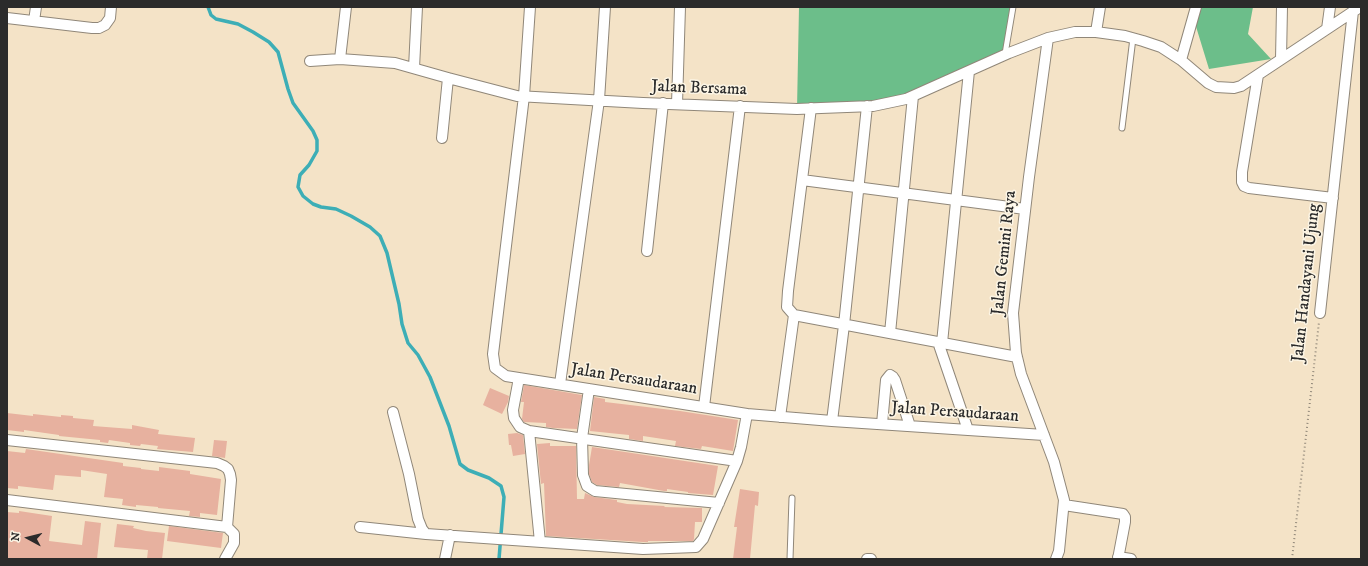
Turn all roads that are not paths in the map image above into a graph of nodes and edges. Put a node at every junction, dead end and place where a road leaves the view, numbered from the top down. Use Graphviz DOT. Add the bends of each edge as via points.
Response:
graph roads {
  1 [pos="36,7"];
  2 [pos="111,7"];
  3 [pos="346,7"];
  4 [pos="417,7"];
  5 [pos="530,7"];
  6 [pos="605,7"];
  7 [pos="680,7"];
  8 [pos="1013,7"];
  9 [pos="1100,7"];
  10 [pos="1196,7"];
  11 [pos="1282,7"];
  12 [pos="1330,7"];
  13 [pos="1356,9"];
  14 [pos="7,18"];
  15 [pos="34,21"];
  16 [pos="1327,29"];
  17 [pos="1096,32"];
  18 [pos="1048,38"];
  19 [pos="1133,38"];
  20 [pos="1005,54"];
  21 [pos="340,58"];
  22 [pos="1281,59"];
  23 [pos="1181,60"];
  24 [pos="310,61"];
  25 [pos="414,68"];
  26 [pos="969,70"];
  27 [pos="1258,75"];
  28 [pos="448,78"];
  29 [pos="524,96"];
  30 [pos="913,96"];
  31 [pos="599,100"];
  32 [pos="663,103"];
  33 [pos="677,104"];
  34 [pos="740,106"];
  35 [pos="867,106"];
  36 [pos="811,108"];
  37 [pos="1122,128"];
  38 [pos="442,138"];
  39 [pos="802,180"];
  40 [pos="858,187"];
  41 [pos="904,193"];
  42 [pos="1333,198"];
  43 [pos="956,200"];
  44 [pos="1025,210"];
  45 [pos="647,251"];
  46 [pos="1320,313"];
  47 [pos="794,316"];
  48 [pos="844,325"];
  49 [pos="890,333"];
  50 [pos="940,343"];
  51 [pos="1017,357"];
  52 [pos="518,378"];
  53 [pos="560,384"];
  54 [pos="589,389"];
  55 [pos="704,407"];
  56 [pos="393,412"];
  57 [pos="747,414"];
  58 [pos="780,417"];
  59 [pos="832,421"];
  60 [pos="882,424"];
  61 [pos="910,426"];
  62 [pos="968,430"];
  63 [pos="528,431"];
  64 [pos="1044,435"];
  65 [pos="582,438"];
  66 [pos="7,440"];
  67 [pos="737,460"];
  68 [pos="792,498"];
  69 [pos="7,500"];
  70 [pos="719,503"];
  71 [pos="1064,505"];
  72 [pos="227,527"];
  73 [pos="360,527"];
  74 [pos="426,534"];
  75 [pos="450,535"];
  76 [pos="540,542"];
  77 [pos="642,554"];
  78 [pos="1118,558"];
  79 [pos="225,559"];
  80 [pos="444,559"];
  81 [pos="790,559"];
  82 [pos="867,559"];
  83 [pos="871,559"];
  84 [pos="1056,559"];
  85 [pos="1131,559"];
  1 -- 15 [label="street"];
  2 -- 15 [label="street" via="110,18 99,28"];
  3 -- 21 [label="street"];
  4 -- 25 [label="street"];
  5 -- 29 [label="street"];
  6 -- 31 [label="street"];
  7 -- 33 [label="street"];
  8 -- 20 [label="lane"];
  9 -- 17 [label="street"];
  10 -- 23 [label="street"];
  11 -- 22 [label="street"];
  12 -- 16 [label="street"];
  13 -- 16 [label="street, Jalan Bersama"];
  13 -- 42 [label="street, Jalan Handayani Ujung"];
  14 -- 15 [label="street"];
  16 -- 22 [label="street, Jalan Bersama"];
  17 -- 18 [label="street, Jalan Bersama" via="1075,32"];
  17 -- 19 [label="street, Jalan Bersama"];
  18 -- 20 [label="street, Jalan Bersama"];
  18 -- 44 [label="street, Jalan Gemini Raya"];
  19 -- 23 [label="street, Jalan Bersama" via="1160,48"];
  19 -- 37 [label="lane"];
  20 -- 26 [label="street, Jalan Bersama"];
  21 -- 24 [label="street, Jalan Bersama"];
  21 -- 25 [label="street, Jalan Bersama" via="395,62"];
  22 -- 27 [label="street, Jalan Bersama"];
  23 -- 27 [label="street, Jalan Bersama" via="1216,87 1241,86"];
  25 -- 28 [label="street, Jalan Bersama"];
  26 -- 30 [label="street, Jalan Bersama"];
  26 -- 43 [label="street"];
  27 -- 42 [label="street" via="1242,172 1244,186"];
  28 -- 29 [label="street, Jalan Bersama"];
  28 -- 38 [label="street"];
  29 -- 31 [label="street, Jalan Bersama"];
  29 -- 52 [label="street, Jalan Persaudaraan" via="493,354 495,368 506,376"];
  30 -- 35 [label="street, Jalan Bersama"];
  30 -- 41 [label="street"];
  31 -- 32 [label="street, Jalan Bersama"];
  31 -- 53 [label="street"];
  32 -- 33 [label="street, Jalan Bersama"];
  32 -- 45 [label="street"];
  33 -- 34 [label="street, Jalan Bersama"];
  34 -- 36 [label="street, Jalan Bersama"];
  34 -- 55 [label="street"];
  35 -- 36 [label="street, Jalan Bersama"];
  35 -- 40 [label="street"];
  36 -- 39 [label="street"];
  39 -- 40 [label="street"];
  39 -- 47 [label="street" via="787,305"];
  40 -- 41 [label="street"];
  40 -- 48 [label="street"];
  41 -- 43 [label="street"];
  41 -- 49 [label="street"];
  42 -- 46 [label="street, Jalan Handayani Ujung"];
  43 -- 44 [label="street"];
  43 -- 50 [label="street"];
  44 -- 51 [label="street, Jalan Gemini Raya" via="1013,313"];
  47 -- 48 [label="street"];
  47 -- 58 [label="street"];
  48 -- 49 [label="street"];
  48 -- 59 [label="street"];
  49 -- 50 [label="street"];
  50 -- 51 [label="street"];
  50 -- 62 [label="street"];
  51 -- 64 [label="street, Jalan Gemini Raya"];
  52 -- 53 [label="street, Jalan Persaudaraan"];
  52 -- 63 [label="street" via="514,418 520,427"];
  53 -- 54 [label="street, Jalan Persaudaraan"];
  54 -- 55 [label="street, Jalan Persaudaraan"];
  54 -- 65 [label="street"];
  55 -- 57 [label="street, Jalan Persaudaraan"];
  56 -- 74 [label="street" via="418,519"];
  57 -- 58 [label="street, Jalan Persaudaraan"];
  57 -- 67 [label="street"];
  58 -- 59 [label="street, Jalan Persaudaraan"];
  59 -- 60 [label="street, Jalan Persaudaraan"];
  60 -- 61 [label="street, Jalan Persaudaraan"];
  60 -- 61 [label="street" via="886,380 890,375 895,380"];
  61 -- 62 [label="street, Jalan Persaudaraan"];
  62 -- 64 [label="street, Jalan Persaudaraan"];
  63 -- 65 [label="street"];
  63 -- 76 [label="street"];
  64 -- 71 [label="street, Jalan Gemini Raya" via="1054,462"];
  65 -- 67 [label="street"];
  65 -- 70 [label="street" via="583,475 587,486 595,491"];
  66 -- 72 [label="street" via="217,463 228,469 231,480"];
  67 -- 70 [label="street"];
  68 -- 81 [label="lane"];
  69 -- 72 [label="street"];
  70 -- 77 [label="street" via="703,539 696,547"];
  71 -- 78 [label="street" via="1123,514 1125,522"];
  71 -- 84 [label="street, Jalan Gemini Raya"];
  72 -- 79 [label="street" via="234,534 234,543"];
  73 -- 74 [label="street"];
  74 -- 75 [label="street"];
  75 -- 76 [label="street"];
  75 -- 80 [label="street"];
  76 -- 77 [label="street"];
  78 -- 85 [label="street"];
  82 -- 83 [label="street"];
}
